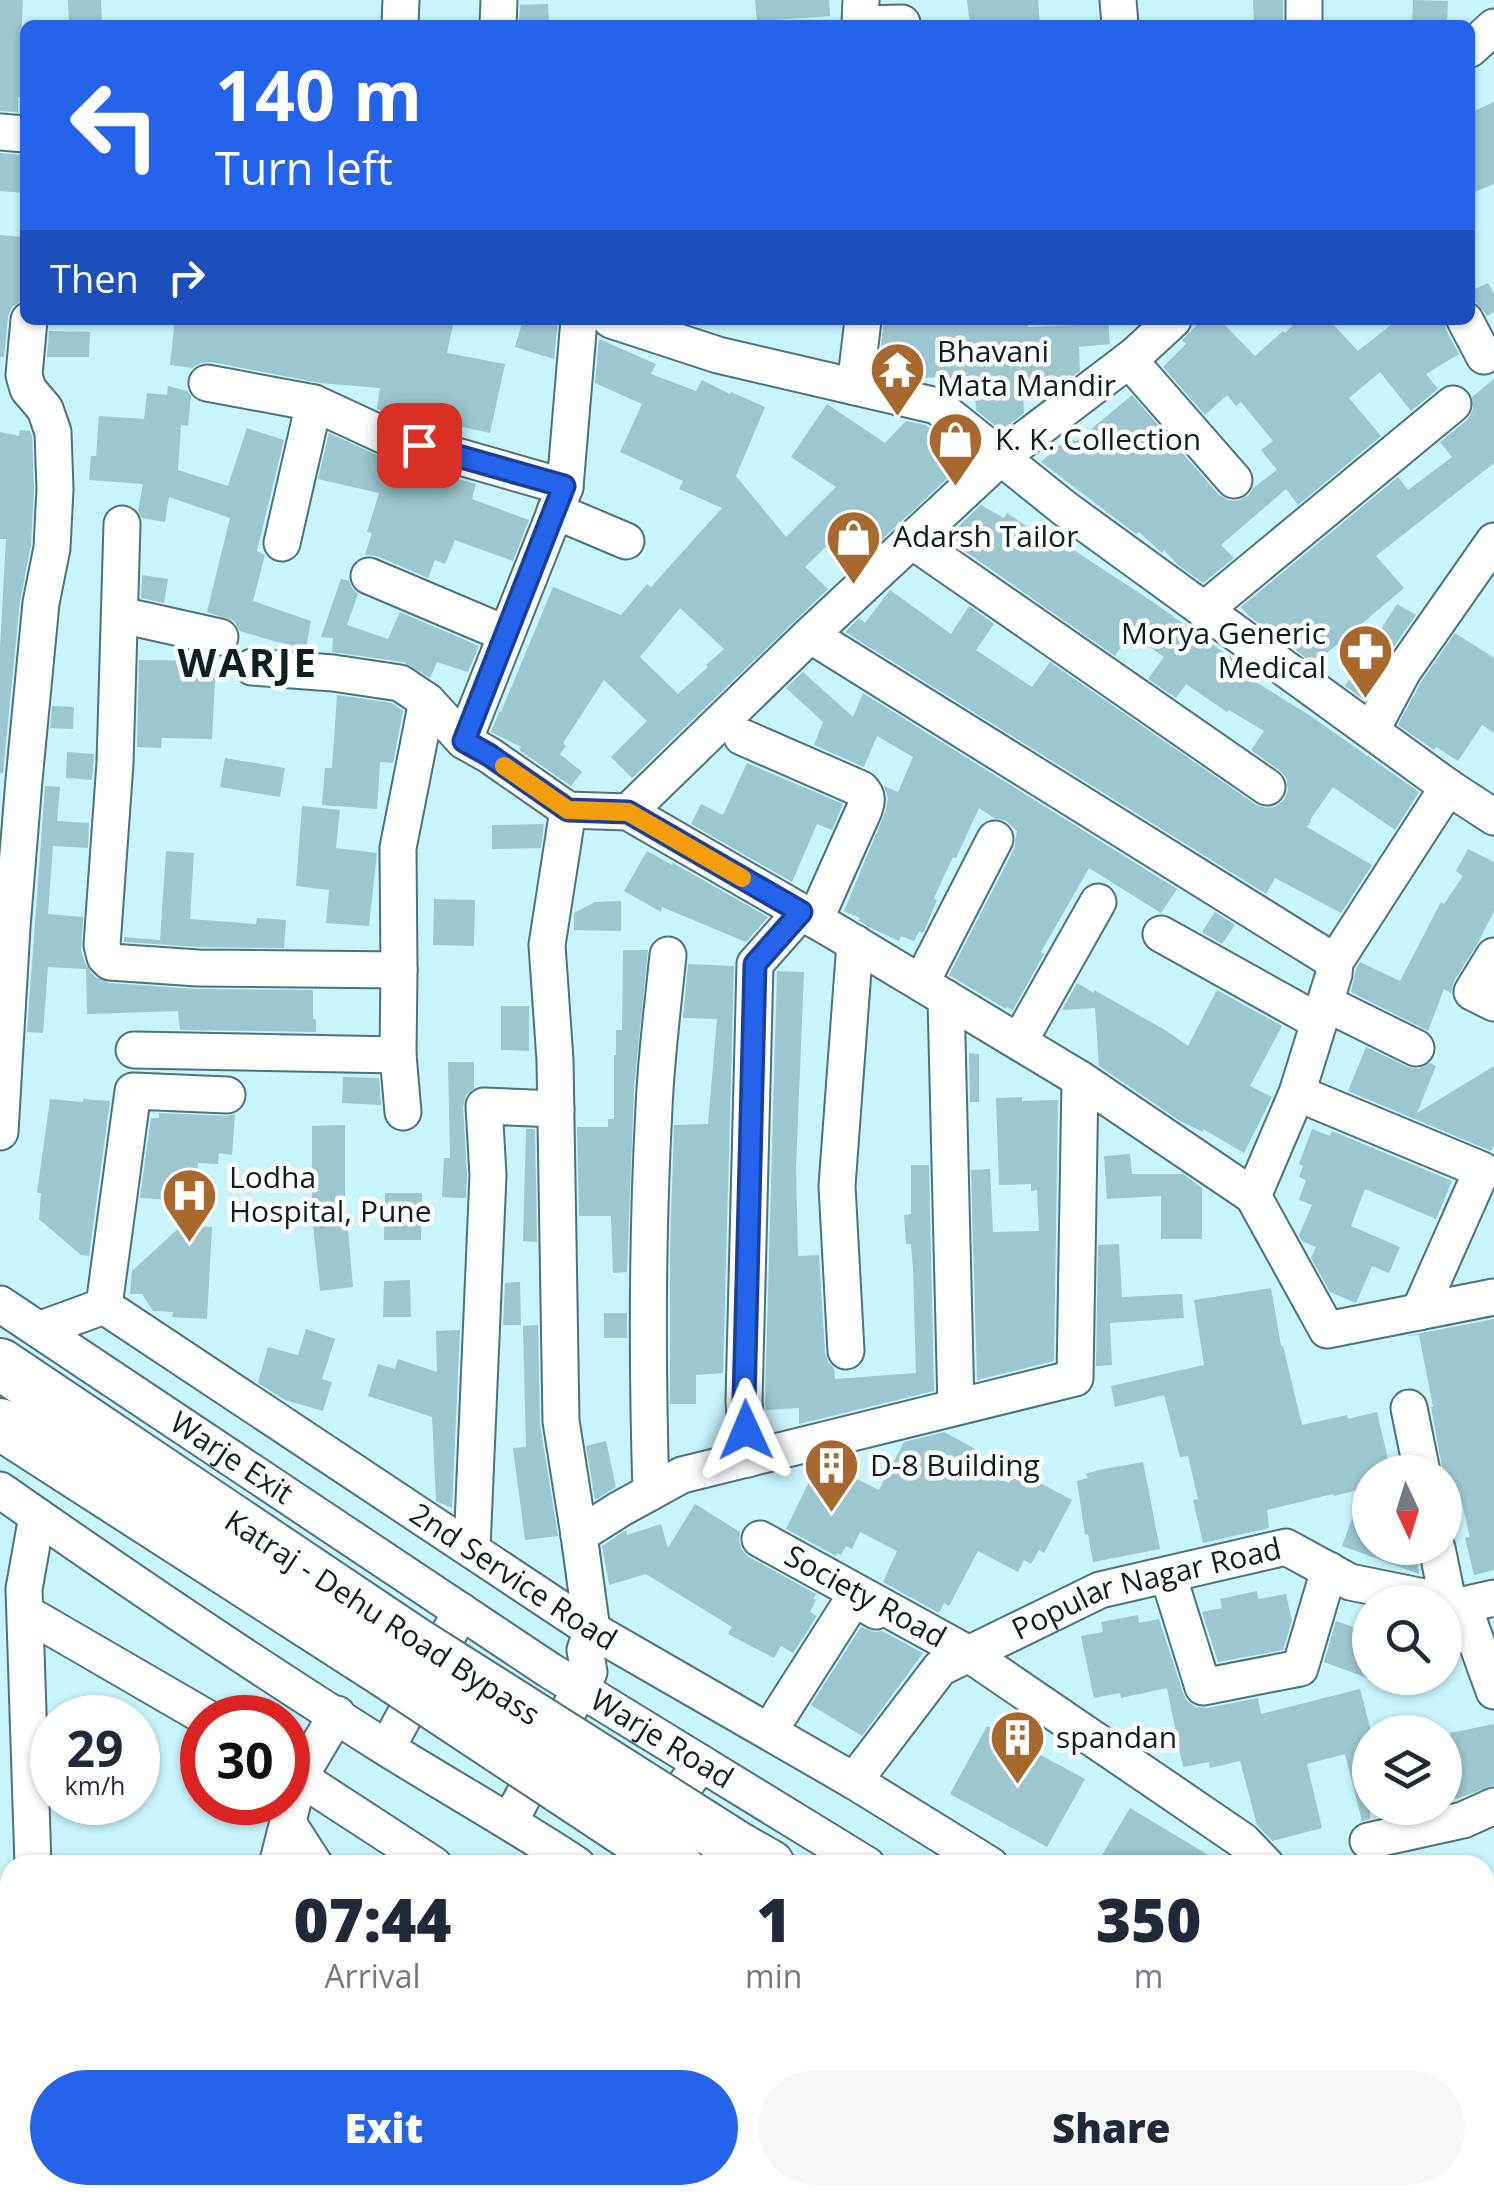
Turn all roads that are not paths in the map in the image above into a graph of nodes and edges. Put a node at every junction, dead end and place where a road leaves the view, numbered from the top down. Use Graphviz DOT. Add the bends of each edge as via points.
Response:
graph roads {
  1 [pos="1494,27"];
  2 [pos="1475,44"];
  3 [pos="29,325"];
  4 [pos="578,325"];
  5 [pos="626,325"];
  6 [pos="862,325"];
  7 [pos="1132,325"];
  8 [pos="1168,325"];
  9 [pos="1468,325"];
  10 [pos="1484,356"];
  11 [pos="1132,358"];
  12 [pos="207,383"];
  13 [pos="855,387"];
  14 [pos="314,403"];
  15 [pos="1453,404"];
  16 [pos="1001,458"];
  17 [pos="1234,480"];
  18 [pos="560,499"];
  19 [pos="122,524"];
  20 [pos="911,540"];
  21 [pos="626,541"];
  22 [pos="1494,541"];
  23 [pos="282,542"];
  24 [pos="369,576"];
  25 [pos="1204,610"];
  26 [pos="121,616"];
  27 [pos="506,634"];
  28 [pos="810,634"];
  29 [pos="220,637"];
  30 [pos="252,667"];
  31 [pos="427,701"];
  32 [pos="1371,731"];
  33 [pos="742,737"];
  34 [pos="464,741"];
  35 [pos="1267,786"];
  36 [pos="1448,788"];
  37 [pos="568,810"];
  38 [pos="628,812"];
  39 [pos="1493,813"];
  40 [pos="995,839"];
  41 [pos="1098,902"];
  42 [pos="808,916"];
  43 [pos="1161,934"];
  44 [pos="855,943"];
  45 [pos="668,955"];
  46 [pos="1494,956"];
  47 [pos="1335,962"];
  48 [pos="399,970"];
  49 [pos="933,991"];
  50 [pos="1494,1002"];
  51 [pos="1322,1012"];
  52 [pos="1019,1042"];
  53 [pos="1416,1048"];
  54 [pos="134,1050"];
  55 [pos="398,1055"];
  56 [pos="1080,1079"];
  57 [pos="1297,1093"];
  58 [pos="227,1095"];
  59 [pos="556,1109"];
  60 [pos="403,1112"];
  61 [pos="0,1132"];
  62 [pos="1253,1196"];
  63 [pos="1494,1297"];
  64 [pos="0,1304"];
  65 [pos="104,1306"];
  66 [pos="1419,1312"];
  67 [pos="41,1329"];
  68 [pos="846,1351"];
  69 [pos="0,1364"];
  70 [pos="956,1407"];
  71 [pos="1408,1408"];
  72 [pos="0,1424"];
  73 [pos="1418,1455"];
  74 [pos="748,1459"];
  75 [pos="0,1490"];
  76 [pos="651,1492"];
  77 [pos="37,1516"];
  78 [pos="579,1535"];
  79 [pos="760,1539"];
  80 [pos="472,1548"];
  81 [pos="1447,1565"];
  82 [pos="1329,1570"];
  83 [pos="1168,1575"];
  84 [pos="1469,1602"];
  85 [pos="462,1611"];
  86 [pos="26,1614"];
  87 [pos="589,1640"];
  88 [pos="399,1656"];
  89 [pos="964,1657"];
  90 [pos="550,1670"];
  91 [pos="581,1688"];
  92 [pos="1494,1691"];
  93 [pos="180,1702"];
  94 [pos="337,1714"];
  95 [pos="780,1714"];
  96 [pos="387,1748"];
  97 [pos="310,1751"];
  98 [pos="702,1763"];
  99 [pos="854,1781"];
  100 [pos="310,1785"];
  101 [pos="477,1802"];
  102 [pos="1494,1806"];
  103 [pos="510,1821"];
  104 [pos="287,1825"];
  105 [pos="289,1825"];
  106 [pos="1368,1841"];
  107 [pos="33,1855"];
  108 [pos="280,1855"];
  109 [pos="309,1855"];
  110 [pos="419,1855"];
  111 [pos="562,1855"];
  112 [pos="635,1855"];
  113 [pos="664,1855"];
  114 [pos="752,1855"];
  115 [pos="852,1855"];
  116 [pos="974,1855"];
  117 [pos="1256,1855"];
  1 -- 2 [label="street"];
  3 -- 61 [label="street" via="24,374 54,432 52,548 24,780"];
  4 -- 18 [label="street"];
  5 -- 13 [label="street"];
  6 -- 13 [label="street"];
  7 -- 11 [label="street"];
  8 -- 11 [label="street"];
  9 -- 10 [label="street"];
  11 -- 16 [label="street"];
  11 -- 17 [label="street"];
  12 -- 14 [label="street"];
  13 -- 16 [label="street" via="937,406"];
  14 -- 18 [label="street" via="382,435"];
  14 -- 23 [label="street"];
  15 -- 25 [label="street"];
  16 -- 20 [label="street"];
  16 -- 25 [label="street"];
  18 -- 21 [label="street"];
  18 -- 27 [label="street"];
  19 -- 26 [label="street"];
  20 -- 28 [label="street"];
  20 -- 35 [label="street"];
  22 -- 32 [label="street" via="1402,671"];
  24 -- 27 [label="street"];
  25 -- 32 [label="street"];
  26 -- 29 [label="street"];
  26 -- 48 [label="street" via="105,957 198,968"];
  27 -- 34 [label="street"];
  28 -- 38 [label="street"];
  28 -- 47 [label="street"];
  30 -- 31 [label="street" via="400,683"];
  31 -- 34 [label="street"];
  31 -- 48 [label="street" via="398,848"];
  32 -- 36 [label="street"];
  33 -- 42 [label="street" via="866,794 864,810"];
  34 -- 37 [label="street"];
  36 -- 39 [label="street"];
  36 -- 47 [label="street"];
  37 -- 38 [label="street"];
  37 -- 59 [label="street" via="546,945"];
  38 -- 42 [label="street"];
  40 -- 49 [label="street"];
  41 -- 52 [label="street"];
  42 -- 44 [label="street"];
  42 -- 74 [label="street" via="755,964"];
  43 -- 51 [label="street"];
  44 -- 49 [label="street"];
  44 -- 68 [label="street" via="837,1186"];
  45 -- 76 [label="street" via="650,1206"];
  46 -- 50 [label="street" via="1472,992"];
  47 -- 51 [label="street"];
  48 -- 55 [label="street"];
  49 -- 52 [label="street"];
  49 -- 70 [label="street"];
  51 -- 53 [label="street"];
  51 -- 57 [label="street"];
  52 -- 56 [label="street"];
  54 -- 55 [label="street"];
  55 -- 60 [label="street"];
  56 -- 62 [label="street"];
  56 -- 70 [label="street" via="1075,1378"];
  57 -- 62 [label="street"];
  57 -- 66 [label="street" via="1482,1170"];
  58 -- 65 [label="street" via="133,1091"];
  59 -- 78 [label="street" via="561,1422"];
  59 -- 80 [label="street" via="484,1106 488,1175"];
  62 -- 66 [label="street" via="1327,1330"];
  63 -- 66 [label="street"];
  64 -- 67 [label="street, Warje Exit"];
  65 -- 67 [label="street"];
  65 -- 80 [label="street, 2nd Service Road"];
  67 -- 85 [label="street, Warje Exit"];
  69 -- 88 [label="highway, Katraj - Dehu Road Bypass"];
  70 -- 74 [label="street"];
  71 -- 73 [label="street"];
  72 -- 88 [label="highway, Katraj - Dehu Road Bypass"];
  74 -- 76 [label="street" via="682,1474"];
  75 -- 77 [label="street"];
  76 -- 78 [label="street"];
  77 -- 86 [label="street"];
  77 -- 94 [label="street"];
  78 -- 87 [label="street"];
  79 -- 89 [label="street, Society Road"];
  80 -- 87 [label="street, 2nd Service Road"];
  81 -- 84 [label="street"];
  82 -- 83 [label="street, Popular Nagar Road" via="1286,1547"];
  82 -- 83 [label="street" via="1300,1668 1203,1687"];
  82 -- 84 [label="street, Popular Nagar Road" via="1350,1582"];
  83 -- 89 [label="street, Popular Nagar Road" via="1100,1590"];
  84 -- 92 [label="street"];
  85 -- 90 [label="street, Warje Road"];
  85 -- 96 [label="street"];
  86 -- 93 [label="street"];
  86 -- 107 [label="street"];
  87 -- 90 [label="street" via="561,1655"];
  87 -- 91 [label="street" via="589,1672"];
  87 -- 99 [label="street, 2nd Service Road"];
  88 -- 113 [label="highway, Katraj - Dehu Road Bypass, bridge"];
  88 -- 114 [label="highway, Katraj - Dehu Road Bypass, bridge"];
  89 -- 95 [label="street" via="854,1598"];
  89 -- 99 [label="street, Popular Nagar Road" via="940,1668"];
  89 -- 117 [label="street"];
  90 -- 91 [label="street, Warje Road"];
  90 -- 101 [label="street"];
  91 -- 98 [label="street, Warje Road"];
  91 -- 103 [label="street"];
  94 -- 96 [label="street"];
  94 -- 97 [label="street"];
  96 -- 101 [label="street"];
  98 -- 112 [label="street"];
  98 -- 115 [label="street, Warje Road"];
  99 -- 116 [label="street, 2nd Service Road"];
  100 -- 110 [label="street"];
  101 -- 103 [label="street"];
  102 -- 106 [label="street" via="1463,1820"];
  103 -- 111 [label="street"];
  104 -- 108 [label="street"];
  105 -- 109 [label="street"];
}
